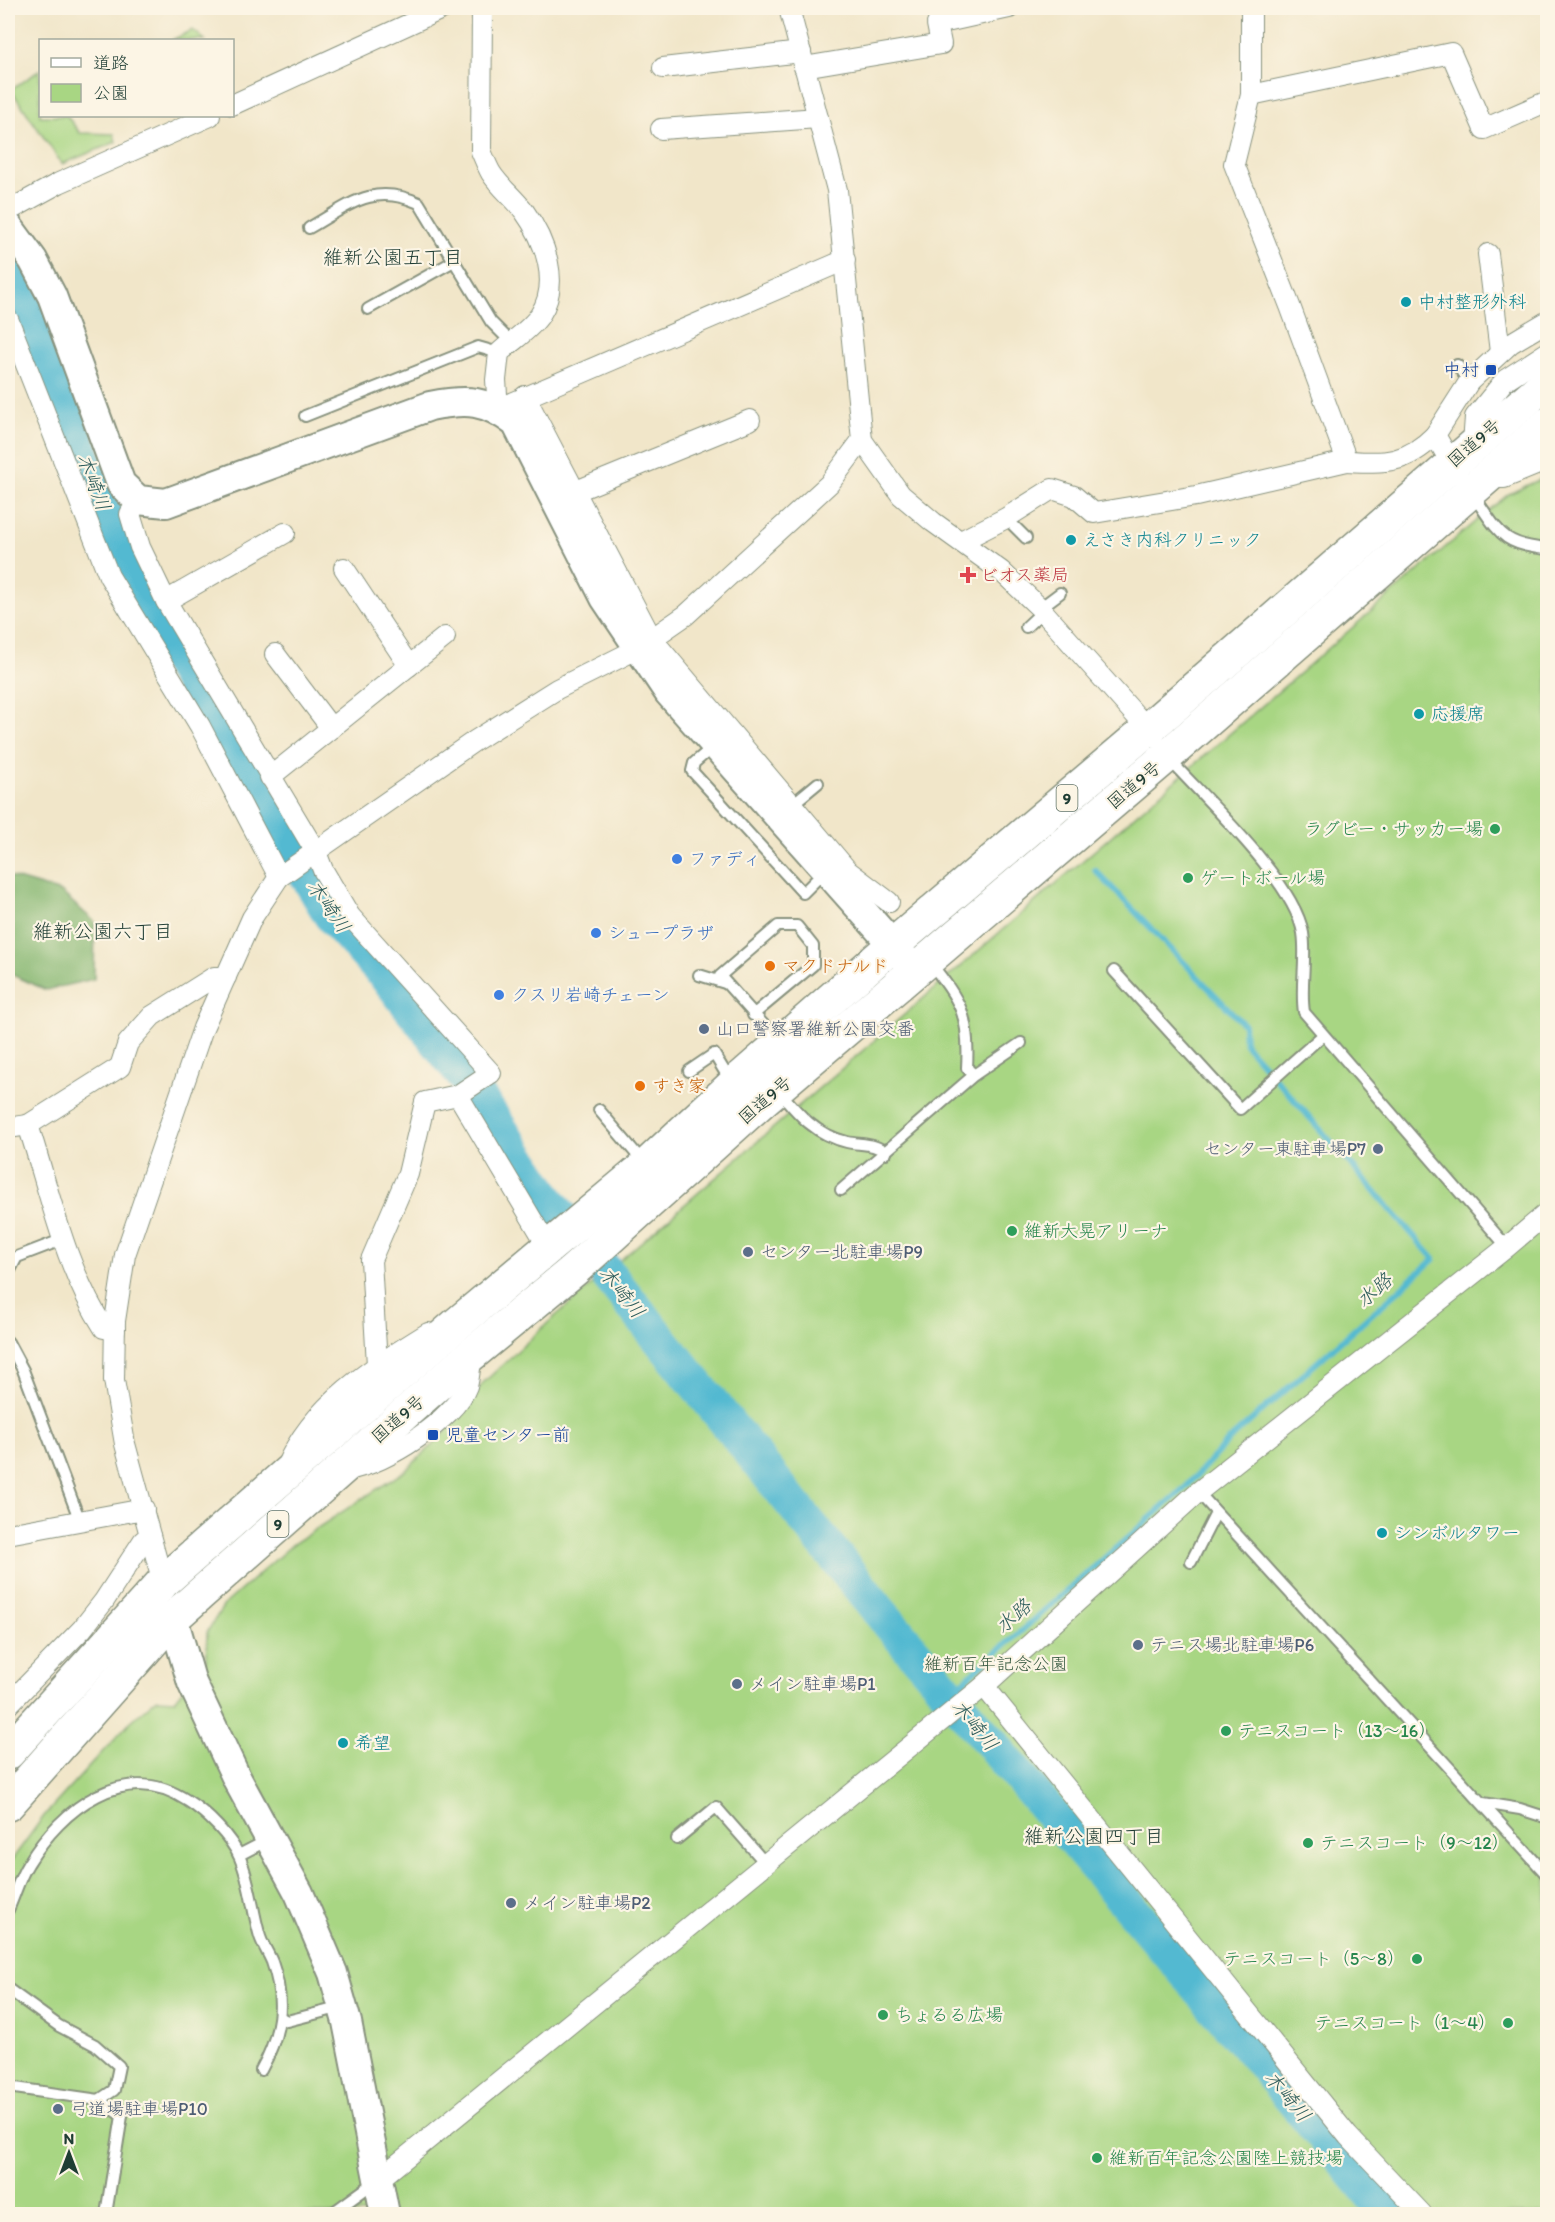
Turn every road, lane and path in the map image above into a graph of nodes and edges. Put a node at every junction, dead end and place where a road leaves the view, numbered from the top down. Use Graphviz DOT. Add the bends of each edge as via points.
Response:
graph roads {
  1 [pos="444,8"];
  2 [pos="482,8"];
  3 [pos="789,8"];
  4 [pos="1009,8"];
  5 [pos="1251,8"];
  6 [pos="802,59"];
  7 [pos="663,68"];
  8 [pos="1251,95"];
  9 [pos="1548,101"];
  10 [pos="234,104"];
  11 [pos="208,117"];
  12 [pos="818,118"];
  13 [pos="661,129"];
  14 [pos="8,211"];
  15 [pos="8,226"];
  16 [pos="309,228"];
  17 [pos="1488,254"];
  18 [pos="845,260"];
  19 [pos="454,261"];
  20 [pos="368,309"];
  21 [pos="8,319"];
  22 [pos="1548,321"];
  23 [pos="505,347"];
  24 [pos="1500,352"];
  25 [pos="1548,352"];
  26 [pos="1457,365"];
  27 [pos="1548,381"];
  28 [pos="1469,382"];
  29 [pos="525,396"];
  30 [pos="498,409"];
  31 [pos="305,416"];
  32 [pos="750,420"];
  33 [pos="1548,424"];
  34 [pos="1435,435"];
  35 [pos="862,440"];
  36 [pos="1461,454"];
  37 [pos="1548,460"];
  38 [pos="1347,461"];
  39 [pos="1477,484"];
  40 [pos="565,496"];
  41 [pos="138,500"];
  42 [pos="1006,518"];
  43 [pos="285,533"];
  44 [pos="1026,538"];
  45 [pos="961,541"];
  46 [pos="1548,549"];
  47 [pos="344,568"];
  48 [pos="1060,594"];
  49 [pos="166,601"];
  50 [pos="1042,610"];
  51 [pos="1026,627"];
  52 [pos="445,637"];
  53 [pos="645,644"];
  54 [pos="275,654"];
  55 [pos="409,666"];
  56 [pos="331,728"];
  57 [pos="1149,728"];
  58 [pos="716,745"];
  59 [pos="1167,756"];
  60 [pos="270,777"];
  61 [pos="818,783"];
  62 [pos="786,810"];
  63 [pos="316,852"];
  64 [pos="826,870"];
  65 [pos="279,877"];
  66 [pos="889,902"];
  67 [pos="893,945"];
  68 [pos="921,964"];
  69 [pos="1114,971"];
  70 [pos="699,975"];
  71 [pos="226,977"];
  72 [pos="726,984"];
  73 [pos="753,1015"];
  74 [pos="1323,1035"];
  75 [pos="781,1043"];
  76 [pos="1021,1043"];
  77 [pos="689,1071"];
  78 [pos="974,1075"];
  79 [pos="733,1085"];
  80 [pos="778,1090"];
  81 [pos="458,1095"];
  82 [pos="599,1110"];
  83 [pos="28,1125"];
  84 [pos="8,1128"];
  85 [pos="886,1153"];
  86 [pos="646,1165"];
  87 [pos="841,1190"];
  88 [pos="1548,1212"];
  89 [pos="64,1239"];
  90 [pos="553,1245"];
  91 [pos="1507,1247"];
  92 [pos="8,1274"];
  93 [pos="457,1324"];
  94 [pos="115,1330"];
  95 [pos="8,1342"];
  96 [pos="377,1365"];
  97 [pos="280,1480"];
  98 [pos="1198,1492"];
  99 [pos="144,1509"];
  100 [pos="1216,1513"];
  101 [pos="80,1521"];
  102 [pos="8,1534"];
  103 [pos="150,1536"];
  104 [pos="1191,1562"];
  105 [pos="163,1582"];
  106 [pos="173,1618"];
  107 [pos="984,1686"];
  108 [pos="8,1705"];
  109 [pos="8,1754"];
  110 [pos="1483,1803"];
  111 [pos="8,1804"];
  112 [pos="1548,1818"];
  113 [pos="270,1839"];
  114 [pos="677,1839"];
  115 [pos="239,1855"];
  116 [pos="766,1864"];
  117 [pos="1548,1876"];
  118 [pos="8,1910"];
  119 [pos="8,1989"];
  120 [pos="343,2007"];
  121 [pos="281,2018"];
  122 [pos="261,2070"];
  123 [pos="8,2087"];
  124 [pos="99,2100"];
  125 [pos="378,2180"];
  126 [pos="106,2214"];
  127 [pos="331,2214"];
  128 [pos="385,2214"];
  129 [pos="1422,2214"];
  1 -- 10 [label="street"];
  2 -- 23 [label="street" via="481,151 491,173 525,212 545,248 549,270 549,293 541,313 532,326"];
  3 -- 6 [label="street"];
  4 -- 6 [label="street" via="937,24 941,44"];
  5 -- 8 [label="street"];
  6 -- 7 [label="street"];
  6 -- 12 [label="street"];
  8 -- 9 [label="street" via="1451,53 1484,129"];
  8 -- 38 [label="street" via="1234,164"];
  11 -- 14 [label="street" via="60,183"];
  12 -- 13 [label="street"];
  12 -- 18 [label="street" via="837,190"];
  15 -- 41 [label="street" via="33,260 52,296 121,484"];
  16 -- 19 [label="lane" via="367,195 403,196 419,203"];
  17 -- 24 [label="street"];
  18 -- 29 [label="street"];
  18 -- 35 [label="street"];
  19 -- 20 [label="lane"];
  19 -- 23 [label="lane"];
  21 -- 65 [label="street" via="109,576 200,726"];
  22 -- 24 [label="street"];
  23 -- 30 [label="street" via="496,380"];
  23 -- 31 [label="lane" via="478,347"];
  24 -- 28 [label="street"];
  25 -- 36 [label="street" via="1505,380 1475,417"];
  26 -- 28 [label="lane"];
  27 -- 36 [label="highway, 国道9号 / 9"];
  28 -- 34 [label="street"];
  29 -- 30 [label="street"];
  29 -- 40 [label="street"];
  30 -- 40 [label="street" via="516,423"];
  30 -- 41 [label="street" via="482,402 455,401 430,406 166,503"];
  32 -- 40 [label="street"];
  33 -- 39 [label="highway, 国道9号 / 9"];
  34 -- 36 [label="street"];
  34 -- 38 [label="street" via="1419,450 1389,463"];
  35 -- 45 [label="street" via="901,495"];
  35 -- 53 [label="street" via="829,484 782,530 686,615"];
  36 -- 39 [label="street"];
  36 -- 57 [label="highway, 国道9号 / 9"];
  37 -- 39 [label="street"];
  38 -- 42 [label="street" via="1196,496 1094,513 1074,496 1052,489"];
  39 -- 46 [label="lane" via="1502,537 1516,545"];
  39 -- 59 [label="highway, 国道9号 / 9"];
  40 -- 53 [label="street" via="605,598"];
  41 -- 49 [label="street" via="130,514 140,547"];
  42 -- 44 [label="lane"];
  42 -- 45 [label="street"];
  43 -- 49 [label="street"];
  45 -- 50 [label="street" via="1001,571"];
  47 -- 55 [label="street"];
  48 -- 50 [label="lane"];
  49 -- 60 [label="street"];
  50 -- 51 [label="lane"];
  50 -- 57 [label="street"];
  52 -- 55 [label="street"];
  53 -- 58 [label="street" via="669,693"];
  53 -- 62 [label="street"];
  53 -- 63 [label="street" via="547,695"];
  54 -- 56 [label="street"];
  55 -- 56 [label="street"];
  56 -- 60 [label="street"];
  57 -- 59 [label="street"];
  57 -- 67 [label="highway, 国道9号 / 9"];
  58 -- 62 [label="street"];
  58 -- 64 [label="lane" via="694,763 692,771 708,791 803,893"];
  59 -- 68 [label="highway, 国道9号 / 9"];
  59 -- 74 [label="lane" via="1287,893 1303,934 1304,1012"];
  60 -- 63 [label="street"];
  61 -- 62 [label="lane"];
  62 -- 64 [label="street"];
  62 -- 66 [label="street" via="848,871"];
  63 -- 65 [label="street"];
  63 -- 81 [label="street" via="322,870 350,916 491,1072"];
  64 -- 67 [label="street"];
  65 -- 71 [label="street" via="252,918"];
  67 -- 68 [label="street"];
  67 -- 75 [label="highway, 国道9号 / 9"];
  68 -- 78 [label="lane" via="956,995 969,1036 967,1068"];
  68 -- 80 [label="highway, 国道9号 / 9"];
  69 -- 74 [label="lane" via="1240,1109"];
  70 -- 72 [label="lane"];
  71 -- 83 [label="street" via="214,977 152,1016 128,1043 120,1067"];
  71 -- 94 [label="street" via="203,1028 125,1256"];
  72 -- 73 [label="lane"];
  72 -- 73 [label="lane" via="720,976 778,926 797,926 813,946 813,965"];
  73 -- 75 [label="lane"];
  74 -- 91 [label="lane"];
  75 -- 79 [label="highway, 国道9号 / 9"];
  76 -- 78 [label="lane"];
  77 -- 79 [label="lane" via="714,1054"];
  78 -- 85 [label="lane"];
  79 -- 86 [label="highway, 国道9号 / 9"];
  80 -- 85 [label="lane" via="817,1131 845,1142 880,1147"];
  80 -- 106 [label="highway, 国道9号 / 9"];
  81 -- 90 [label="street"];
  81 -- 96 [label="street" via="425,1102 408,1174 371,1260"];
  82 -- 86 [label="lane"];
  83 -- 84 [label="street"];
  83 -- 89 [label="street"];
  85 -- 87 [label="lane"];
  86 -- 90 [label="highway, 国道9号 / 9"];
  88 -- 91 [label="street"];
  89 -- 92 [label="lane" via="17,1257"];
  89 -- 94 [label="street" via="90,1306 104,1328"];
  90 -- 93 [label="highway, 国道9号 / 9"];
  91 -- 98 [label="street"];
  93 -- 96 [label="street" via="432,1331"];
  93 -- 97 [label="highway, 国道9号 / 9"];
  94 -- 99 [label="street" via="114,1380 125,1444"];
  95 -- 101 [label="lane" via="23,1370"];
  96 -- 97 [label="street" via="351,1384 296,1442"];
  97 -- 105 [label="highway, 国道9号 / 9"];
  98 -- 100 [label="lane"];
  98 -- 107 [label="street"];
  99 -- 101 [label="street"];
  99 -- 103 [label="street"];
  100 -- 104 [label="lane"];
  100 -- 110 [label="lane"];
  101 -- 102 [label="street"];
  103 -- 105 [label="street"];
  103 -- 108 [label="street" via="82,1629"];
  105 -- 106 [label="street"];
  105 -- 109 [label="highway, 国道9号 / 9"];
  106 -- 111 [label="highway, 国道9号 / 9"];
  106 -- 113 [label="street" via="192,1683"];
  107 -- 116 [label="street"];
  107 -- 129 [label="street" via="1348,2136"];
  110 -- 112 [label="lane"];
  110 -- 117 [label="lane"];
  113 -- 115 [label="lane"];
  113 -- 120 [label="street" via="318,1935"];
  114 -- 116 [label="lane" via="716,1807"];
  115 -- 118 [label="lane" via="199,1808 172,1790 145,1785 112,1787 80,1805 52,1832 27,1864"];
  115 -- 121 [label="lane" via="260,1937 280,1987"];
  116 -- 125 [label="street"];
  119 -- 124 [label="lane" via="59,2026 95,2045 119,2066 114,2090"];
  120 -- 121 [label="lane" via="287,2020"];
  120 -- 125 [label="street"];
  121 -- 122 [label="lane" via="272,2050"];
  123 -- 124 [label="lane"];
  124 -- 126 [label="lane" via="122,2116"];
  125 -- 127 [label="lane"];
  125 -- 128 [label="street"];
}
